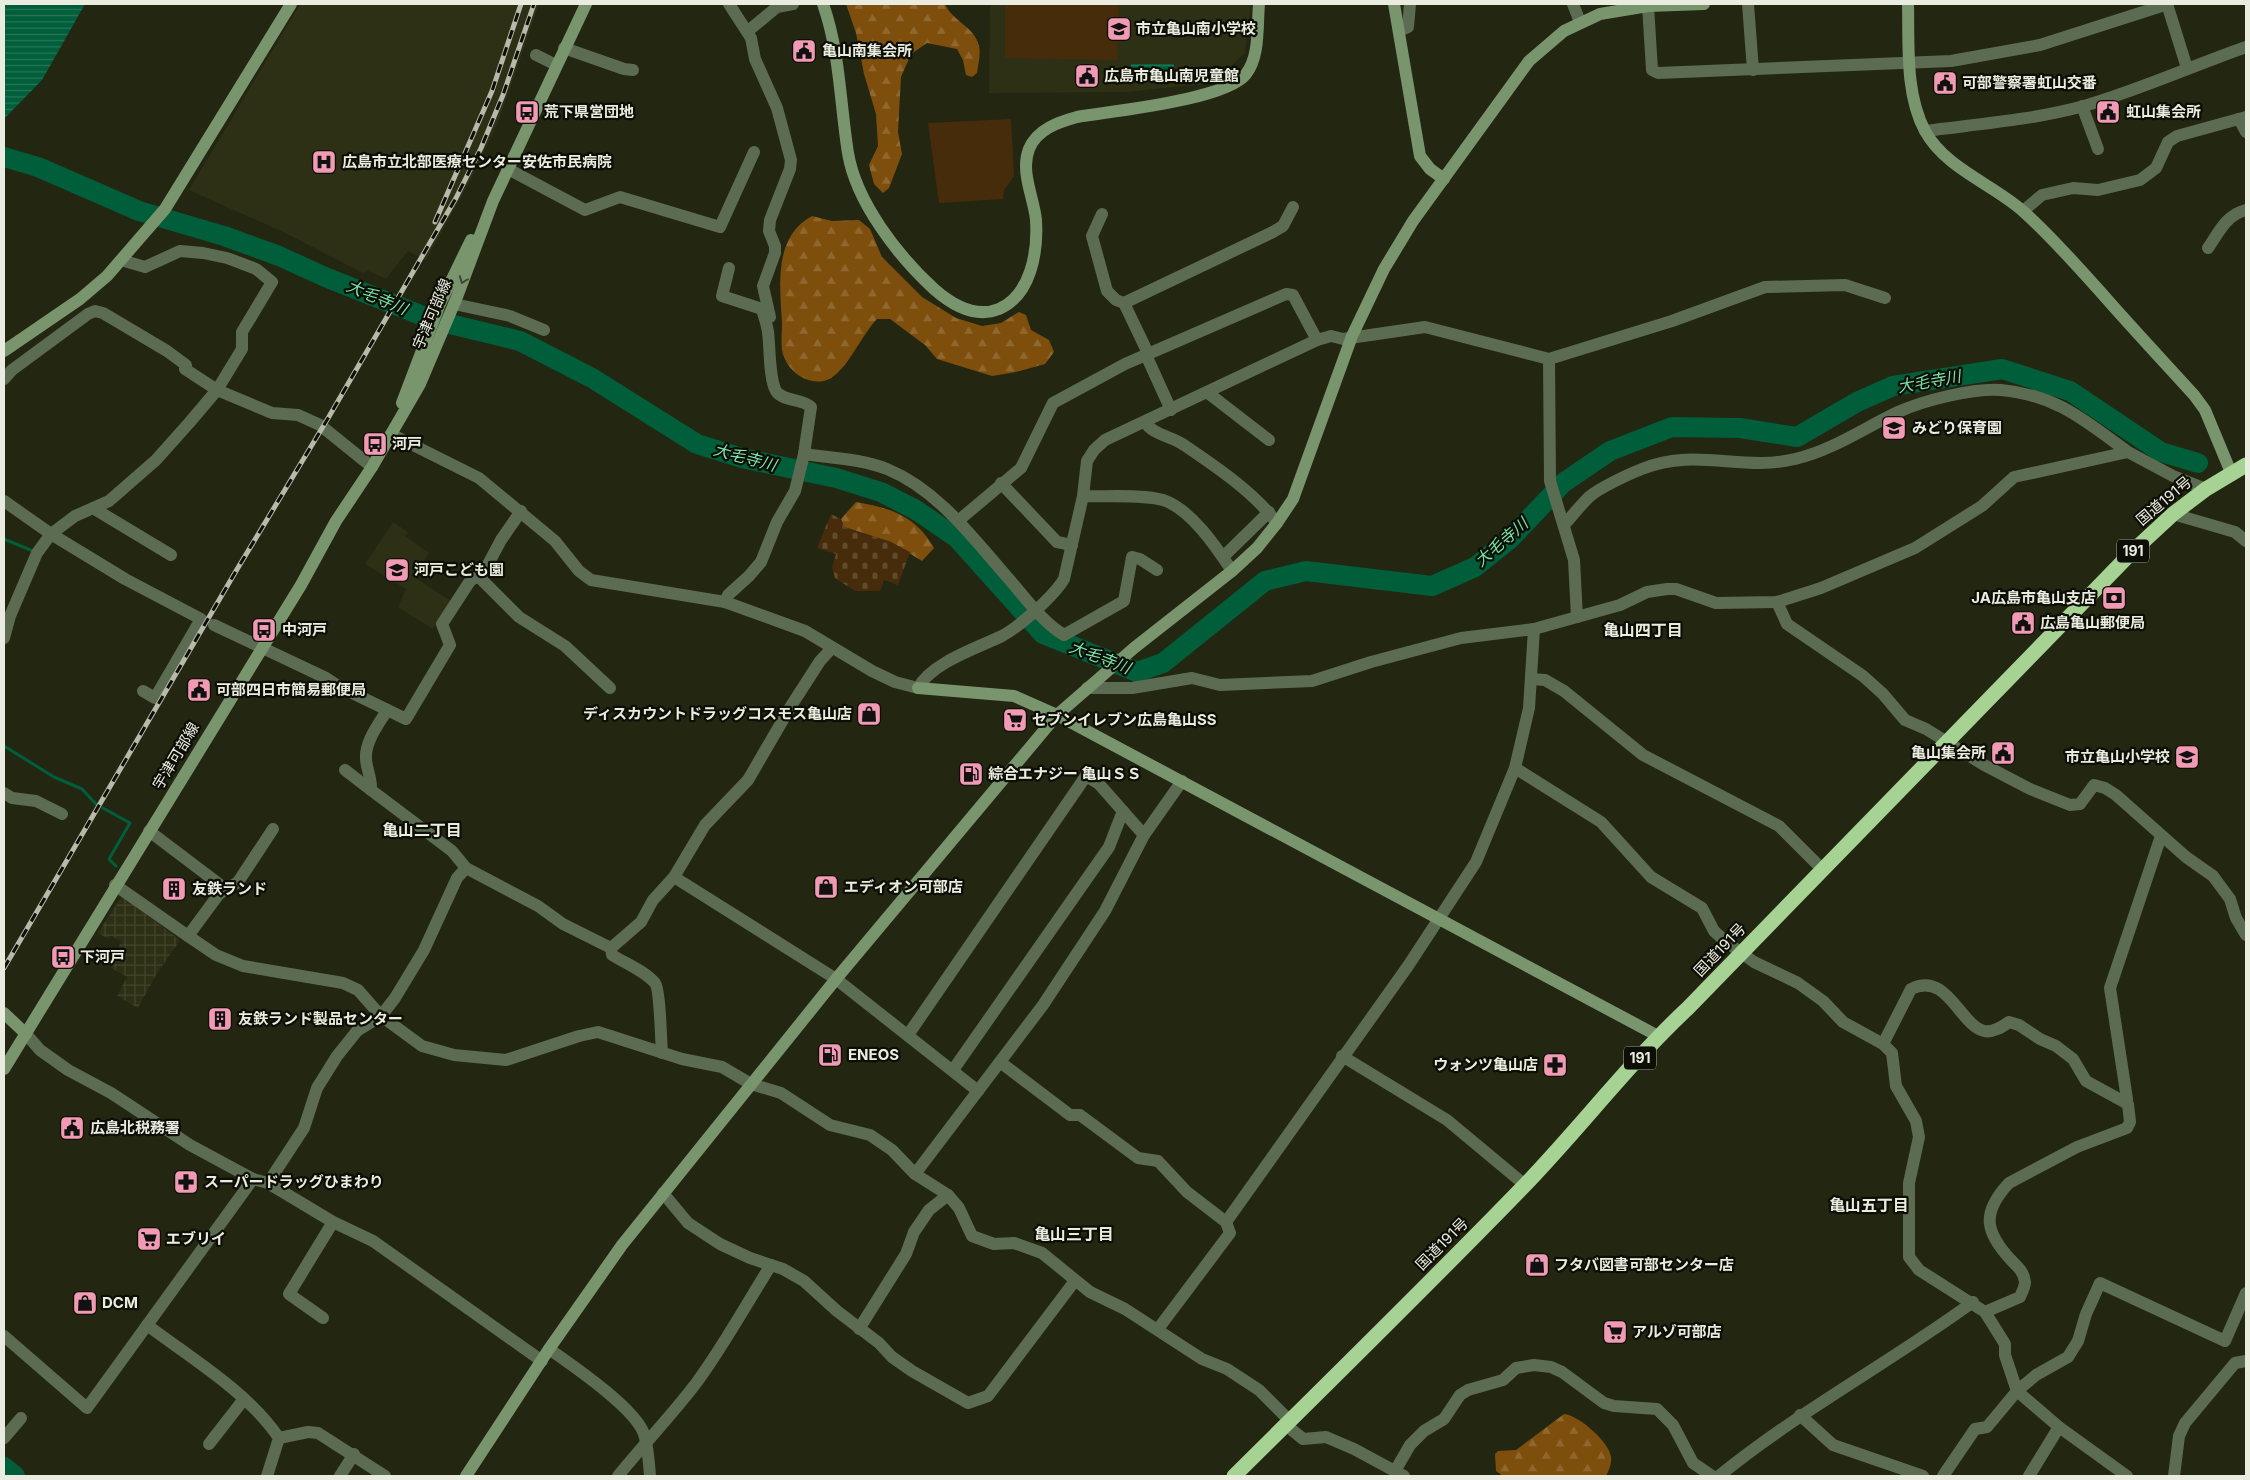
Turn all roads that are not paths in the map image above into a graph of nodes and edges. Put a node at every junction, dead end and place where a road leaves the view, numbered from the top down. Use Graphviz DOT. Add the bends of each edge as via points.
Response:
graph roads {
  1 [pos="291,4"];
  2 [pos="586,4"];
  3 [pos="729,4"];
  4 [pos="793,4"];
  5 [pos="823,4"];
  6 [pos="1259,4"];
  7 [pos="1394,4"];
  8 [pos="1410,4"];
  9 [pos="1573,4"];
  10 [pos="1688,4"];
  11 [pos="1704,4"];
  12 [pos="1748,4"];
  13 [pos="1908,4"];
  14 [pos="2167,4"];
  15 [pos="1642,6"];
  16 [pos="1580,22"];
  17 [pos="748,31"];
  18 [pos="1399,31"];
  19 [pos="2246,47"];
  20 [pos="564,48"];
  21 [pos="536,55"];
  22 [pos="1910,64"];
  23 [pos="556,65"];
  24 [pos="2187,68"];
  25 [pos="633,70"];
  26 [pos="1753,70"];
  27 [pos="2082,106"];
  28 [pos="2242,118"];
  29 [pos="1925,131"];
  30 [pos="2246,132"];
  31 [pos="2098,149"];
  32 [pos="754,152"];
  33 [pos="508,169"];
  34 [pos="1444,179"];
  35 [pos="493,201"];
  36 [pos="1293,207"];
  37 [pos="2246,210"];
  38 [pos="2023,211"];
  39 [pos="1102,214"];
  40 [pos="2208,248"];
  41 [pos="121,260"];
  42 [pos="729,268"];
  43 [pos="1885,298"];
  44 [pos="1124,303"];
  45 [pos="453,306"];
  46 [pos="768,329"];
  47 [pos="544,330"];
  48 [pos="435,333"];
  49 [pos="1352,336"];
  50 [pos="1317,340"];
  51 [pos="4,351"];
  52 [pos="1146,356"];
  53 [pos="1549,359"];
  54 [pos="4,379"];
  55 [pos="217,390"];
  56 [pos="1208,392"];
  57 [pos="1171,410"];
  58 [pos="1145,422"];
  59 [pos="391,434"];
  60 [pos="1269,440"];
  61 [pos="2128,452"];
  62 [pos="804,456"];
  63 [pos="2246,466"];
  64 [pos="372,467"];
  65 [pos="2232,475"];
  66 [pos="1002,483"];
  67 [pos="2206,489"];
  68 [pos="1083,496"];
  69 [pos="4,501"];
  70 [pos="93,508"];
  71 [pos="521,511"];
  72 [pos="1269,512"];
  73 [pos="2173,514"];
  74 [pos="958,522"];
  75 [pos="1563,522"];
  76 [pos="1277,523"];
  77 [pos="51,534"];
  78 [pos="2246,541"];
  79 [pos="1072,545"];
  80 [pos="171,554"];
  81 [pos="1223,557"];
  82 [pos="1157,570"];
  83 [pos="1232,571"];
  84 [pos="479,578"];
  85 [pos="725,602"];
  86 [pos="1777,602"];
  87 [pos="1033,611"];
  88 [pos="1577,617"];
  89 [pos="214,624"];
  90 [pos="1534,629"];
  91 [pos="4,638"];
  92 [pos="262,647"];
  93 [pos="832,648"];
  94 [pos="1531,679"];
  95 [pos="1091,685"];
  96 [pos="610,688"];
  97 [pos="918,688"];
  98 [pos="143,691"];
  99 [pos="387,710"];
  100 [pos="1057,715"];
  101 [pos="1946,742"];
  102 [pos="1514,768"];
  103 [pos="345,770"];
  104 [pos="1182,781"];
  105 [pos="370,790"];
  106 [pos="4,793"];
  107 [pos="1123,812"];
  108 [pos="62,814"];
  109 [pos="273,829"];
  110 [pos="149,831"];
  111 [pos="1144,835"];
  112 [pos="2160,836"];
  113 [pos="466,868"];
  114 [pos="1822,869"];
  115 [pos="674,877"];
  116 [pos="115,886"];
  117 [pos="219,894"];
  118 [pos="1440,918"];
  119 [pos="2246,935"];
  120 [pos="188,936"];
  121 [pos="611,948"];
  122 [pos="1741,952"];
  123 [pos="836,979"];
  124 [pos="4,1013"];
  125 [pos="380,1016"];
  126 [pos="26,1034"];
  127 [pos="908,1035"];
  128 [pos="1658,1036"];
  129 [pos="1883,1044"];
  130 [pos="662,1053"];
  131 [pos="1342,1056"];
  132 [pos="1000,1062"];
  133 [pos="4,1069"];
  134 [pos="953,1070"];
  135 [pos="751,1084"];
  136 [pos="978,1090"];
  137 [pos="2127,1099"];
  138 [pos="915,1174"];
  139 [pos="253,1179"];
  140 [pos="268,1183"];
  141 [pos="1525,1185"];
  142 [pos="663,1193"];
  143 [pos="948,1195"];
  144 [pos="333,1222"];
  145 [pos="1226,1222"];
  146 [pos="771,1265"];
  147 [pos="1074,1282"];
  148 [pos="2246,1293"];
  149 [pos="1973,1302"];
  150 [pos="1985,1312"];
  151 [pos="323,1318"];
  152 [pos="147,1325"];
  153 [pos="859,1329"];
  154 [pos="1158,1329"];
  155 [pos="4,1336"];
  156 [pos="549,1349"];
  157 [pos="542,1361"];
  158 [pos="2246,1361"];
  159 [pos="2018,1390"];
  160 [pos="244,1398"];
  161 [pos="1800,1415"];
  162 [pos="21,1418"];
  163 [pos="1288,1423"];
  164 [pos="2059,1427"];
  165 [pos="4,1438"];
  166 [pos="280,1438"];
  167 [pos="645,1442"];
  168 [pos="210,1444"];
  169 [pos="354,1454"];
  170 [pos="1380,1471"];
  171 [pos="1400,1474"];
  172 [pos="2123,1475"];
  173 [pos="267,1476"];
  174 [pos="340,1476"];
  175 [pos="386,1476"];
  176 [pos="466,1476"];
  177 [pos="618,1476"];
  178 [pos="650,1476"];
  179 [pos="1234,1476"];
  180 [pos="1712,1476"];
  181 [pos="1719,1476"];
  182 [pos="1923,1476"];
  183 [pos="1943,1476"];
  184 [pos="2030,1476"];
  185 [pos="2174,1476"];
  1 -- 41 [label="street" via="165,209"];
  2 -- 20 [label="street, 宇津可部線"];
  3 -- 17 [label="street"];
  4 -- 17 [label="street" via="777,8"];
  5 -- 6 [label="street" via="835,43 848,155 862,193 896,250 914,271 955,306 983,312 997,310 1018,294 1032,268 1036,220 1027,160 1035,139 1068,119 1208,94 1235,84 1252,64"];
  7 -- 18 [label="street"];
  8 -- 18 [label="street" via="1408,26"];
  9 -- 16 [label="street"];
  10 -- 11 [label="street"];
  10 -- 15 [label="street"];
  12 -- 26 [label="street"];
  13 -- 22 [label="street"];
  14 -- 22 [label="street" via="2040,45"];
  14 -- 24 [label="street"];
  15 -- 16 [label="street" via="1600,14"];
  15 -- 26 [label="street" via="1652,70 1658,73"];
  16 -- 34 [label="street" via="1557,36 1529,61"];
  17 -- 46 [label="street" via="755,59 777,108 791,160 770,220 769,231 775,253 763,286 770,316"];
  18 -- 34 [label="street" via="1420,156"];
  19 -- 24 [label="street"];
  20 -- 23 [label="street, 宇津可部線"];
  20 -- 25 [label="street"];
  21 -- 23 [label="street"];
  22 -- 26 [label="street"];
  22 -- 29 [label="street" via="1916,109"];
  23 -- 33 [label="street, 宇津可部線"];
  24 -- 27 [label="street" via="2124,94"];
  27 -- 29 [label="street" via="2028,118"];
  27 -- 31 [label="street"];
  28 -- 30 [label="street"];
  28 -- 38 [label="street" via="2177,136 2168,142 2156,168 2140,180 2098,190 2073,188 2042,195"];
  29 -- 38 [label="street" via="1942,153 1959,167"];
  32 -- 33 [label="street" via="720,226 620,197 585,210"];
  33 -- 35 [label="street, 宇津可部線"];
  34 -- 49 [label="street" via="1384,270"];
  35 -- 45 [label="street, 宇津可部線, one-way"];
  35 -- 48 [label="street, 宇津可部線" via="439,306"];
  36 -- 44 [label="street" via="1283,226 1271,234"];
  37 -- 40 [label="street" via="2227,219"];
  38 -- 65 [label="street" via="2053,239 2194,395 2205,410"];
  39 -- 44 [label="street" via="1092,236 1107,291"];
  41 -- 51 [label="street" via="80,299"];
  41 -- 55 [label="street" via="145,267 180,251 208,253 256,269 272,282 242,332 242,349"];
  42 -- 46 [label="street" via="722,296 762,309"];
  43 -- 53 [label="street" via="1845,286 1765,287 1672,321"];
  44 -- 52 [label="street" via="1146,349"];
  45 -- 47 [label="street" via="510,316"];
  45 -- 48 [label="street, 宇津可部線"];
  46 -- 62 [label="street" via="776,392 811,408"];
  48 -- 59 [label="street, 宇津可部線" via="420,384"];
  49 -- 50 [label="street"];
  49 -- 53 [label="street" via="1425,327"];
  49 -- 76 [label="street" via="1293,499"];
  50 -- 52 [label="street" via="1293,295 1286,294"];
  50 -- 56 [label="street"];
  52 -- 57 [label="street"];
  52 -- 66 [label="street" via="1053,403 1021,468"];
  53 -- 75 [label="street" via="1550,481"];
  54 -- 55 [label="street" via="88,314 95,312 103,313 168,351 186,365 185,369"];
  55 -- 64 [label="street" via="272,413 298,415 320,425"];
  55 -- 70 [label="street" via="156,460 109,501"];
  56 -- 57 [label="street"];
  56 -- 60 [label="street"];
  57 -- 58 [label="street"];
  58 -- 68 [label="street" via="1105,440 1094,450 1087,461"];
  58 -- 72 [label="street" via="1149,429 1182,443"];
  59 -- 64 [label="street, 宇津可部線"];
  59 -- 71 [label="street" via="479,478"];
  61 -- 67 [label="street"];
  61 -- 75 [label="street" via="2067,408 2040,397 2001,390 1966,392 1900,411 1826,450 1795,459 1757,464 1681,459 1643,468 1590,496"];
  61 -- 86 [label="street" via="2014,477 1982,506 1916,548 1821,588"];
  62 -- 74 [label="street" via="850,460 886,469 915,484"];
  62 -- 85 [label="street" via="795,491 777,522 761,562"];
  63 -- 65 [label="highway, 国道191号 / 191"];
  64 -- 92 [label="street, 宇津可部線" via="336,521"];
  65 -- 67 [label="highway, 国道191号 / 191"];
  66 -- 74 [label="street"];
  66 -- 79 [label="street" via="1057,542"];
  67 -- 73 [label="highway, 国道191号 / 191"];
  68 -- 79 [label="street"];
  68 -- 81 [label="street" via="1164,501 1210,537"];
  69 -- 77 [label="street"];
  70 -- 77 [label="street" via="75,516"];
  70 -- 80 [label="street"];
  71 -- 84 [label="street"];
  71 -- 85 [label="street" via="555,541 579,571 591,580"];
  72 -- 76 [label="street"];
  72 -- 81 [label="street"];
  73 -- 78 [label="street" via="2236,532"];
  73 -- 101 [label="highway, 国道191号 / 191"];
  74 -- 87 [label="street"];
  75 -- 88 [label="street" via="1574,560"];
  76 -- 83 [label="street" via="1257,548"];
  77 -- 91 [label="street" via="37,553"];
  77 -- 98 [label="street" via="201,619 155,698"];
  79 -- 87 [label="street" via="1064,580 1057,591"];
  81 -- 83 [label="street"];
  82 -- 87 [label="street" via="1132,557 1124,601 1064,635"];
  83 -- 95 [label="street"];
  84 -- 96 [label="street" via="518,617 565,646"];
  84 -- 99 [label="street" via="470,581 442,624 450,645 406,719"];
  85 -- 93 [label="street" via="805,632"];
  86 -- 88 [label="street" via="1716,603 1676,588 1647,592 1620,605"];
  86 -- 101 [label="street" via="1787,624 1862,676 1904,720 1926,728"];
  87 -- 97 [label="street" via="1009,631 923,678"];
  88 -- 90 [label="street"];
  89 -- 92 [label="street"];
  90 -- 94 [label="street"];
  90 -- 95 [label="street" via="1461,638 1312,681 1220,685 1192,678 1132,688"];
  92 -- 99 [label="street"];
  92 -- 110 [label="street, 宇津可部線"];
  93 -- 97 [label="street" via="895,682"];
  93 -- 115 [label="street" via="791,706 748,780 705,826"];
  94 -- 102 [label="street"];
  94 -- 114 [label="street" via="1544,680 1564,691 1643,755 1779,826"];
  95 -- 100 [label="street"];
  97 -- 100 [label="street" via="1014,696"];
  99 -- 105 [label="street" via="367,748"];
  100 -- 104 [label="street"];
  100 -- 123 [label="street"];
  101 -- 112 [label="street" via="2030,789 2070,804 2080,804 2094,785 2105,788"];
  101 -- 114 [label="highway, 国道191号 / 191"];
  102 -- 118 [label="street" via="1476,862"];
  102 -- 122 [label="street" via="1601,822 1651,877 1702,908 1714,931"];
  103 -- 105 [label="street"];
  104 -- 111 [label="street"];
  104 -- 118 [label="street"];
  105 -- 113 [label="street" via="452,851"];
  106 -- 108 [label="street"];
  107 -- 111 [label="street"];
  107 -- 127 [label="street" via="1099,784 1086,776"];
  107 -- 134 [label="street" via="1109,848"];
  109 -- 117 [label="street" via="238,882"];
  110 -- 116 [label="street, 宇津可部線"];
  110 -- 117 [label="street" via="219,884"];
  111 -- 132 [label="street" via="1104,911 1043,1005"];
  112 -- 119 [label="street" via="2213,876 2230,899"];
  112 -- 137 [label="street" via="2110,988"];
  113 -- 121 [label="street"];
  113 -- 125 [label="street" via="442,905 421,956 396,998"];
  114 -- 122 [label="highway, 国道191号 / 191"];
  115 -- 121 [label="street" via="653,900 640,922"];
  115 -- 123 [label="street"];
  116 -- 120 [label="street"];
  116 -- 126 [label="street, 宇津可部線"];
  117 -- 120 [label="street"];
  118 -- 128 [label="street"];
  118 -- 131 [label="street"];
  120 -- 125 [label="street" via="216,955 243,966 343,983 358,990"];
  121 -- 130 [label="street" via="612,955 656,983"];
  122 -- 128 [label="highway, 国道191号 / 191"];
  122 -- 129 [label="street" via="1773,972 1798,982 1824,1001 1843,1022"];
  123 -- 127 [label="street"];
  123 -- 135 [label="street"];
  124 -- 126 [label="street"];
  125 -- 130 [label="street" via="422,1046 454,1055 506,1060 598,1032"];
  125 -- 140 [label="street" via="357,1031 337,1056 317,1088 304,1128"];
  126 -- 133 [label="street, 宇津可部線"];
  126 -- 139 [label="street" via="40,1050 68,1070"];
  127 -- 134 [label="street"];
  128 -- 141 [label="highway, 国道191号 / 191"];
  129 -- 149 [label="street" via="1892,1053 1896,1086 1916,1121 1919,1137 1909,1183 1909,1257 1919,1270"];
  129 -- 150 [label="street" via="1912,988 1919,985 1933,987 1942,991 1977,1027 1985,1031 1998,1029 2009,1022 2056,1046 2073,1060 2086,1081 2128,1104 2130,1122 2127,1128 2077,1146 2009,1183 2001,1192 1991,1211 1989,1225 1993,1238 2022,1272 2025,1284 2020,1297"];
  130 -- 135 [label="street" via="722,1066"];
  131 -- 141 [label="street" via="1447,1120"];
  131 -- 145 [label="street"];
  132 -- 136 [label="street"];
  132 -- 145 [label="street" via="1070,1115 1080,1115 1138,1158 1158,1161 1187,1192"];
  134 -- 136 [label="street"];
  135 -- 138 [label="street" via="781,1093 830,1125 870,1135 892,1150"];
  135 -- 142 [label="street"];
  136 -- 138 [label="street"];
  138 -- 143 [label="street"];
  139 -- 140 [label="street"];
  139 -- 152 [label="street"];
  140 -- 144 [label="street"];
  141 -- 163 [label="highway, 国道191号 / 191"];
  142 -- 146 [label="street" via="688,1224 720,1244"];
  142 -- 156 [label="street"];
  143 -- 147 [label="street" via="959,1208 972,1236 994,1244 1014,1243 1042,1253"];
  143 -- 153 [label="street" via="929,1210 914,1232 906,1254"];
  144 -- 151 [label="street" via="289,1294"];
  144 -- 157 [label="street" via="373,1241"];
  145 -- 154 [label="street" via="1230,1233"];
  146 -- 153 [label="street" via="804,1281"];
  146 -- 167 [label="street" via="698,1380 662,1427"];
  147 -- 153 [label="street" via="998,1384 988,1396 978,1401 968,1403 912,1371"];
  147 -- 154 [label="street"];
  148 -- 159 [label="street" via="2225,1341 2100,1283 2078,1341 2068,1357 2036,1375"];
  149 -- 150 [label="street"];
  149 -- 161 [label="street" via="1920,1341"];
  150 -- 159 [label="street" via="2005,1344 2005,1355"];
  152 -- 155 [label="street" via="87,1408"];
  152 -- 160 [label="street"];
  154 -- 163 [label="street" via="1202,1359 1227,1369 1259,1390"];
  156 -- 157 [label="street"];
  156 -- 167 [label="street" via="605,1390 636,1422"];
  157 -- 176 [label="street"];
  158 -- 185 [label="street" via="2235,1363 2185,1423 2179,1436"];
  159 -- 164 [label="street"];
  159 -- 183 [label="street" via="1986,1427 1975,1429"];
  160 -- 166 [label="street"];
  160 -- 168 [label="street"];
  161 -- 181 [label="street"];
  161 -- 182 [label="street" via="1833,1445"];
  162 -- 165 [label="street"];
  163 -- 170 [label="street" via="1303,1438 1326,1437 1354,1449"];
  163 -- 179 [label="highway, 国道191号 / 191"];
  164 -- 172 [label="street"];
  164 -- 184 [label="street"];
  166 -- 169 [label="street" via="318,1433"];
  166 -- 173 [label="street"];
  167 -- 177 [label="street"];
  167 -- 178 [label="street"];
  169 -- 174 [label="street"];
  169 -- 175 [label="street"];
  170 -- 171 [label="street"];
  171 -- 180 [label="street" via="1410,1445 1424,1431 1444,1419 1460,1395 1502,1380 1516,1368 1534,1365 1562,1372 1604,1403 1657,1409 1673,1424 1693,1464"];
}
